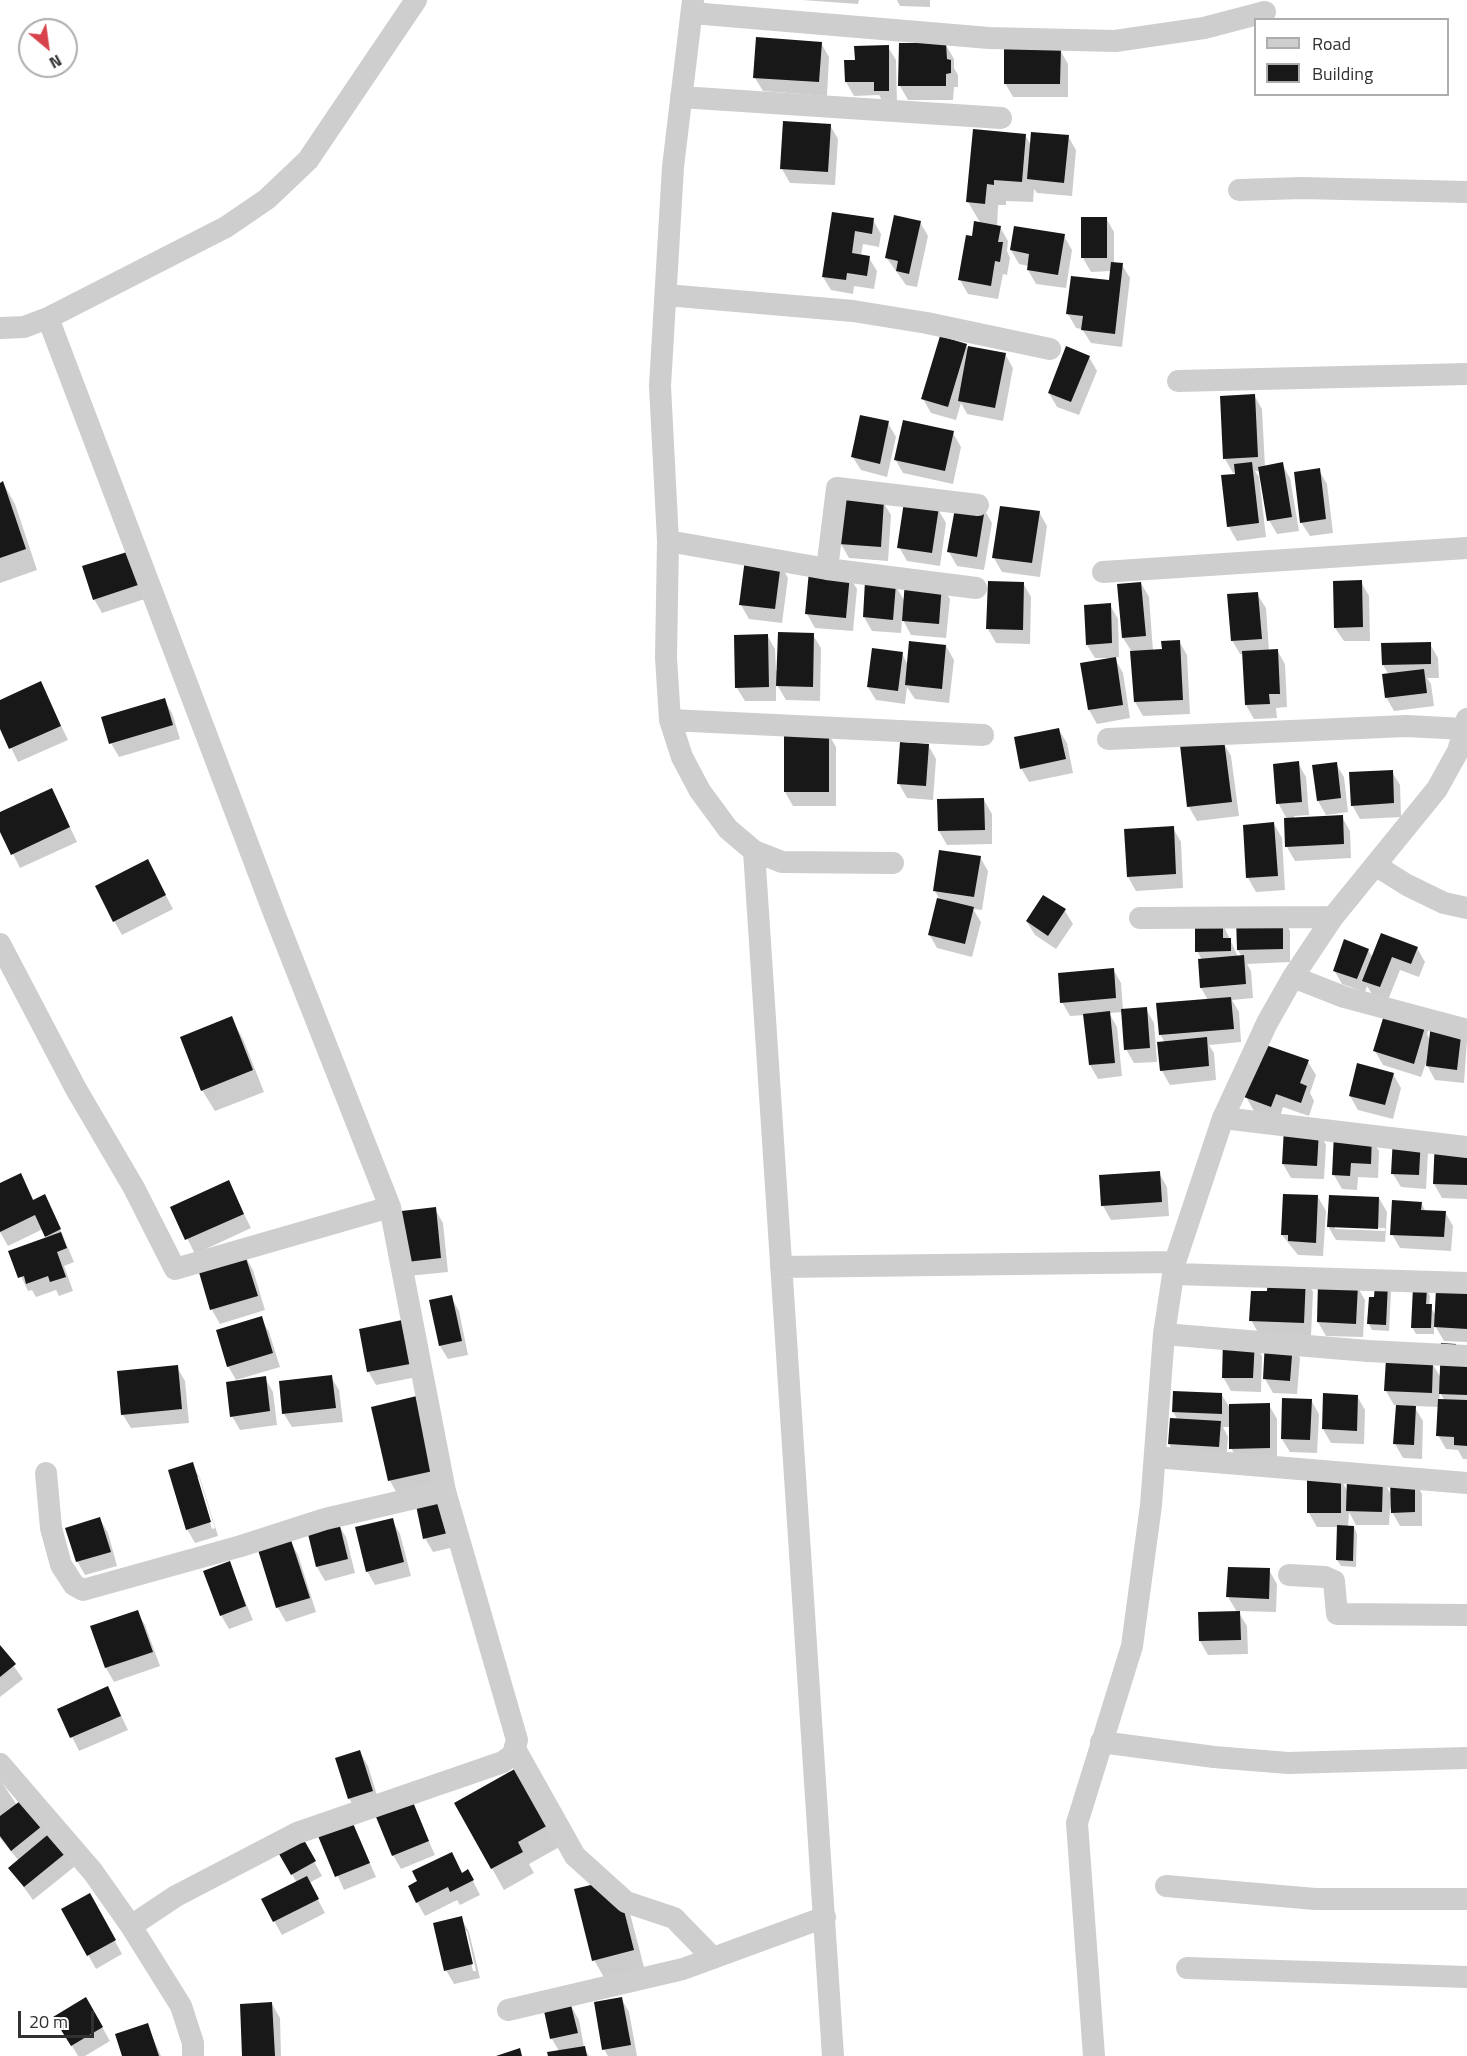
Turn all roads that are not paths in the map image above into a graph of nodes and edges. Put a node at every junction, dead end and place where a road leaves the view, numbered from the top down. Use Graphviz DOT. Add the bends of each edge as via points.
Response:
graph roads {
  1 [pos="416,0"];
  2 [pos="692,7"];
  3 [pos="1266,12"];
  4 [pos="681,97"];
  5 [pos="1001,118"];
  6 [pos="1239,190"];
  7 [pos="1467,192"];
  8 [pos="666,295"];
  9 [pos="48,318"];
  10 [pos="0,328"];
  11 [pos="1050,349"];
  12 [pos="1467,374"];
  13 [pos="1178,381"];
  14 [pos="978,505"];
  15 [pos="668,541"];
  16 [pos="1467,548"];
  17 [pos="827,569"];
  18 [pos="1103,572"];
  19 [pos="976,588"];
  20 [pos="670,720"];
  21 [pos="1466,724"];
  22 [pos="983,735"];
  23 [pos="1108,739"];
  24 [pos="754,851"];
  25 [pos="893,863"];
  26 [pos="1375,865"];
  27 [pos="1467,909"];
  28 [pos="1333,917"];
  29 [pos="1140,918"];
  30 [pos="0,944"];
  31 [pos="1293,977"];
  32 [pos="1467,1030"];
  33 [pos="1224,1118"];
  34 [pos="1467,1146"];
  35 [pos="390,1207"];
  36 [pos="781,1267"];
  37 [pos="1175,1268"];
  38 [pos="1467,1283"];
  39 [pos="1164,1334"];
  40 [pos="1467,1356"];
  41 [pos="1155,1457"];
  42 [pos="45,1473"];
  43 [pos="1467,1483"];
  44 [pos="445,1491"];
  45 [pos="1289,1575"];
  46 [pos="1467,1615"];
  47 [pos="1101,1742"];
  48 [pos="515,1749"];
  49 [pos="1467,1758"];
  50 [pos="0,1764"];
  51 [pos="1166,1886"];
  52 [pos="1467,1899"];
  53 [pos="825,1917"];
  54 [pos="130,1926"];
  55 [pos="712,1958"];
  56 [pos="1187,1968"];
  57 [pos="1467,1977"];
  58 [pos="508,2010"];
  59 [pos="194,2056"];
  60 [pos="833,2056"];
  61 [pos="1094,2056"];
  1 -- 9 [label="street" via="308,159 267,198 226,227"];
  2 -- 3 [label="street" via="989,38 1114,41 1204,28"];
  2 -- 4 [label="street"];
  4 -- 5 [label="street"];
  4 -- 8 [label="street"];
  6 -- 7 [label="street"];
  8 -- 11 [label="street" via="853,311"];
  8 -- 15 [label="street" via="660,386"];
  9 -- 10 [label="street" via="24,327"];
  9 -- 35 [label="street"];
  12 -- 13 [label="street"];
  14 -- 17 [label="street" via="837,488"];
  15 -- 17 [label="street"];
  15 -- 20 [label="street" via="666,658"];
  16 -- 18 [label="street"];
  17 -- 19 [label="street"];
  20 -- 22 [label="street"];
  20 -- 24 [label="street" via="682,757 700,791 728,829"];
  21 -- 23 [label="street"];
  21 -- 26 [label="street" via="1451,769"];
  24 -- 25 [label="street" via="782,862"];
  24 -- 36 [label="street"];
  26 -- 27 [label="street" via="1444,903"];
  26 -- 28 [label="street"];
  28 -- 29 [label="street"];
  28 -- 31 [label="street"];
  30 -- 35 [label="street" via="175,1269"];
  31 -- 32 [label="street" via="1344,997"];
  31 -- 33 [label="street" via="1267,1023"];
  33 -- 34 [label="street"];
  33 -- 37 [label="street" via="1189,1214"];
  35 -- 44 [label="street"];
  36 -- 37 [label="street"];
  36 -- 53 [label="street"];
  37 -- 38 [label="street"];
  37 -- 39 [label="street"];
  39 -- 40 [label="street"];
  39 -- 41 [label="street"];
  41 -- 43 [label="street"];
  41 -- 47 [label="street" via="1132,1646"];
  42 -- 44 [label="street" via="60,1565 74,1585 83,1590 326,1519"];
  44 -- 48 [label="street" via="517,1740"];
  45 -- 46 [label="street" via="1325,1576 1334,1581 1337,1614"];
  47 -- 49 [label="street" via="1288,1762"];
  47 -- 61 [label="street" via="1077,1824"];
  48 -- 54 [label="street" via="503,1762 264,1848"];
  48 -- 55 [label="street" via="575,1856 626,1902 674,1918"];
  50 -- 54 [label="street" via="93,1872"];
  51 -- 52 [label="street" via="1315,1899"];
  53 -- 55 [label="street"];
  53 -- 60 [label="street"];
  54 -- 59 [label="street" via="181,2006"];
  55 -- 58 [label="street" via="683,1969"];
  56 -- 57 [label="street"];
}
